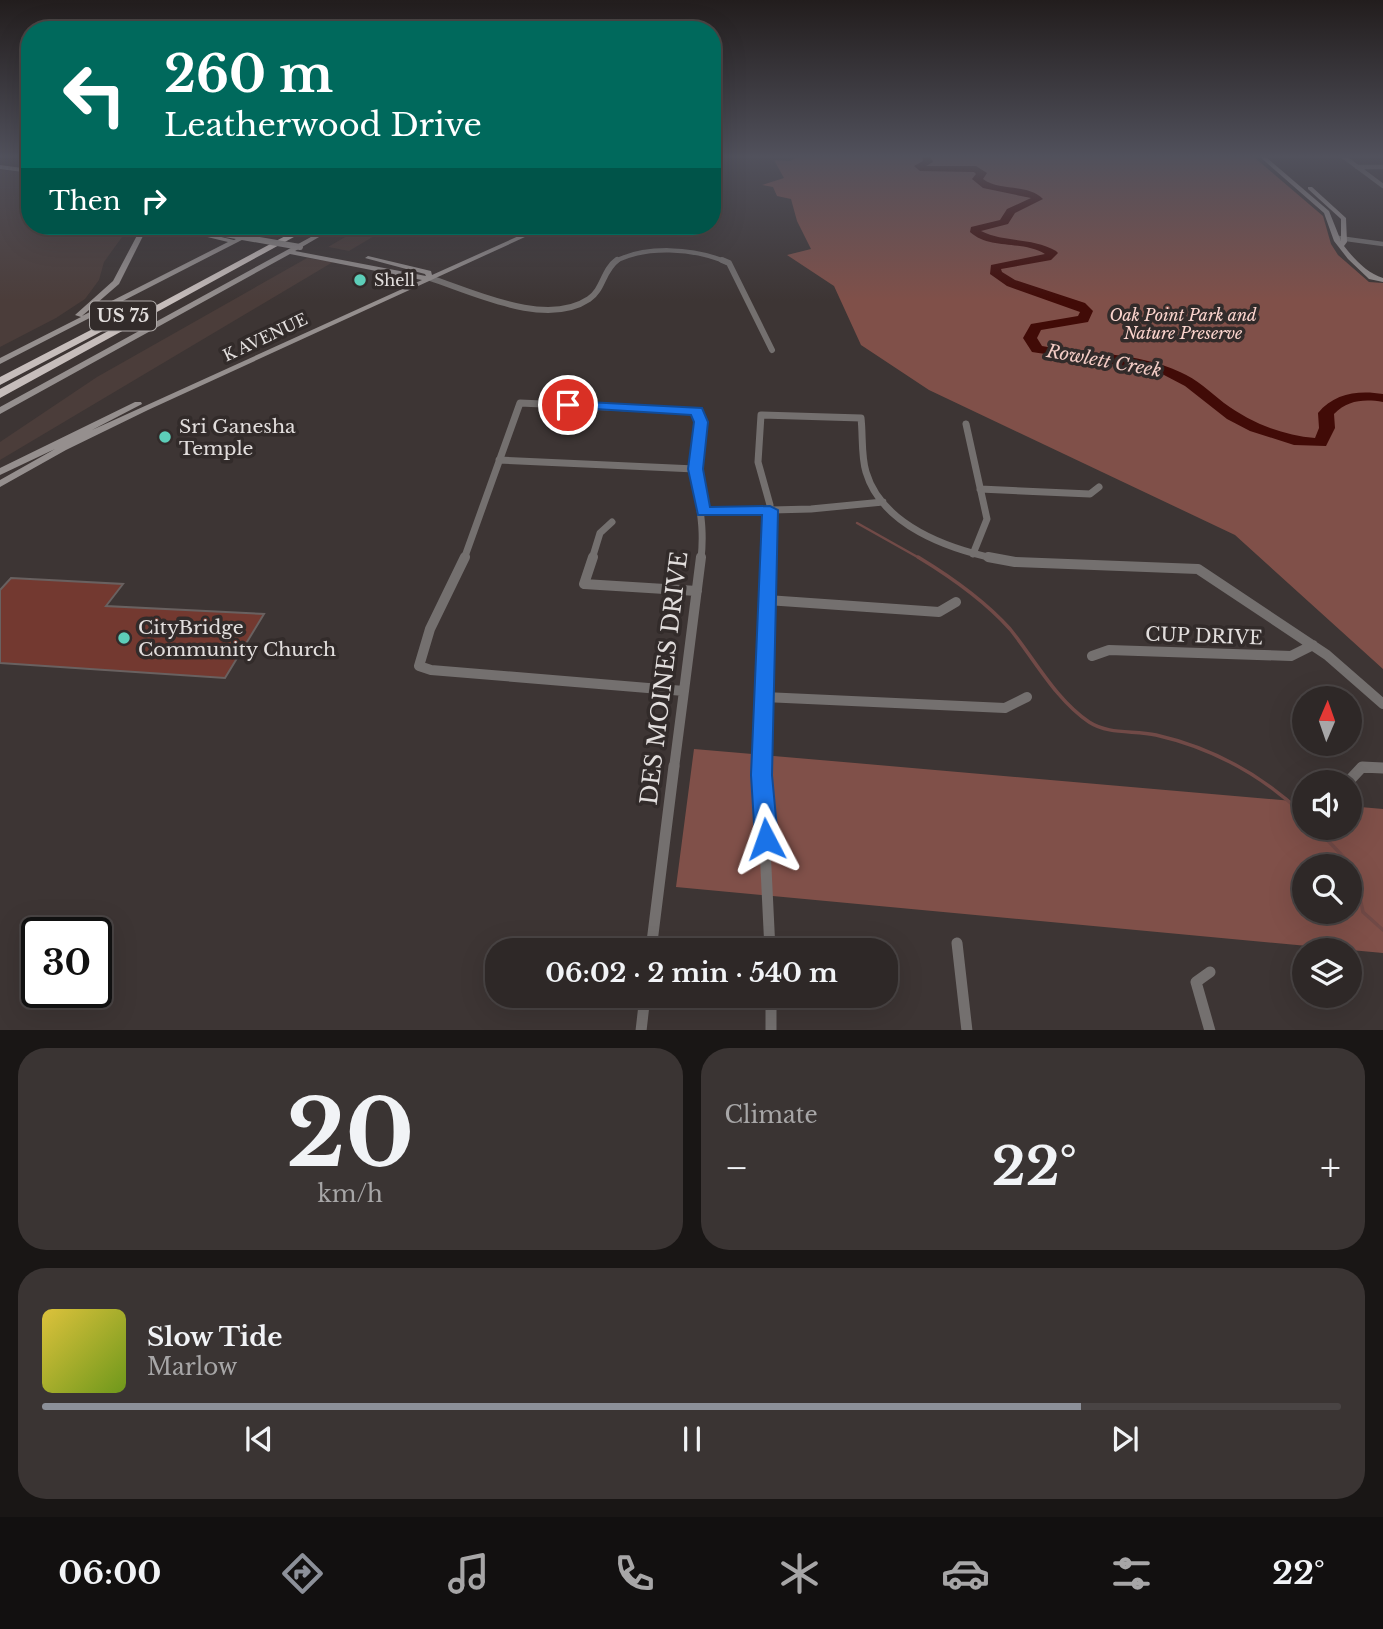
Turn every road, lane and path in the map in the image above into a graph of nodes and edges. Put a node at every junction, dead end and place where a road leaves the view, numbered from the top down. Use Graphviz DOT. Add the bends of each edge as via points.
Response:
graph roads {
  1 [pos="1319,205"];
  2 [pos="1329,205"];
  3 [pos="141,235"];
  4 [pos="201,235"];
  5 [pos="230,235"];
  6 [pos="248,235"];
  7 [pos="276,235"];
  8 [pos="293,235"];
  9 [pos="319,235"];
  10 [pos="328,235"];
  11 [pos="514,235"];
  12 [pos="525,235"];
  13 [pos="1341,241"];
  14 [pos="1383,244"];
  15 [pos="299,250"];
  16 [pos="376,260"];
  17 [pos="366,265"];
  18 [pos="429,275"];
  19 [pos="415,278"];
  20 [pos="1380,279"];
  21 [pos="343,314"];
  22 [pos="34,344"];
  23 [pos="772,351"];
  24 [pos="258,354"];
  25 [pos="103,355"];
  26 [pos="0,361"];
  27 [pos="0,382"];
  28 [pos="573,387"];
  29 [pos="0,394"];
  30 [pos="568,405"];
  31 [pos="0,411"];
  32 [pos="966,424"];
  33 [pos="499,460"];
  34 [pos="695,469"];
  35 [pos="0,472"];
  36 [pos="0,484"];
  37 [pos="1099,487"];
  38 [pos="980,489"];
  39 [pos="883,502"];
  40 [pos="770,510"];
  41 [pos="703,512"];
  42 [pos="612,522"];
  43 [pos="973,554"];
  44 [pos="696,591"];
  45 [pos="767,600"];
  46 [pos="956,602"];
  47 [pos="1313,645"];
  48 [pos="1092,656"];
  49 [pos="684,691"];
  50 [pos="764,697"];
  51 [pos="1027,697"];
  52 [pos="1383,704"];
  53 [pos="1383,768"];
  54 [pos="1359,770"];
  55 [pos="653,938"];
  56 [pos="770,938"];
  57 [pos="957,943"];
  58 [pos="1210,972"];
  59 [pos="644,1008"];
  60 [pos="771,1008"];
  61 [pos="641,1030"];
  62 [pos="771,1030"];
  63 [pos="967,1030"];
  64 [pos="1210,1030"];
  1 -- 13 [label="main road"];
  2 -- 13 [label="main road" via="1345,221"];
  3 -- 22 [label="main road" via="113,286"];
  4 -- 15 [label="main road"];
  5 -- 15 [label="main road, bridge"];
  6 -- 22 [label="main road"];
  7 -- 27 [label="highway, US 75"];
  8 -- 29 [label="highway, US 75"];
  9 -- 25 [label="main road"];
  10 -- 15 [label="main road"];
  11 -- 18 [label="main road, K AVENUE"];
  12 -- 18 [label="main road, K AVENUE"];
  13 -- 14 [label="street"];
  13 -- 20 [label="main road" via="1350,258"];
  15 -- 16 [label="main road"];
  15 -- 17 [label="main road"];
  15 -- 25 [label="main road"];
  16 -- 17 [label="main road"];
  16 -- 18 [label="main road"];
  17 -- 19 [label="main road"];
  18 -- 19 [label="main road"];
  18 -- 21 [label="main road, K AVENUE"];
  18 -- 23 [label="street" via="523,308 553,309 592,298 614,261 628,255 712,256 729,263"];
  19 -- 21 [label="main road, K AVENUE"];
  21 -- 24 [label="main road, K AVENUE"];
  22 -- 26 [label="main road"];
  24 -- 35 [label="main road, K AVENUE" via="88,427"];
  24 -- 36 [label="main road, K AVENUE" via="63,448"];
  25 -- 31 [label="main road"];
  28 -- 30 [label="street"];
  30 -- 33 [label="street" via="520,403"];
  30 -- 34 [label="street, DES MOINES DRIVE" via="697,411 701,422"];
  32 -- 38 [label="street"];
  33 -- 34 [label="street"];
  33 -- 49 [label="street" via="479,522 421,650 419,666"];
  34 -- 41 [label="street, DES MOINES DRIVE"];
  37 -- 38 [label="street" via="1090,494"];
  38 -- 43 [label="street" via="986,519"];
  39 -- 40 [label="street"];
  39 -- 40 [label="street" via="866,472 861,418 761,415 758,462"];
  39 -- 43 [label="street" via="932,539"];
  40 -- 41 [label="street"];
  40 -- 45 [label="street"];
  41 -- 44 [label="street, DES MOINES DRIVE"];
  42 -- 44 [label="street" via="600,533 584,584"];
  43 -- 47 [label="street" via="1015,562 1198,569"];
  44 -- 49 [label="street, DES MOINES DRIVE"];
  45 -- 46 [label="street" via="939,611"];
  45 -- 50 [label="street"];
  47 -- 48 [label="street, CUP DRIVE" via="1290,656 1109,650"];
  47 -- 52 [label="street"];
  49 -- 55 [label="street, DES MOINES DRIVE"];
  50 -- 51 [label="street" via="1005,708"];
  50 -- 56 [label="street" via="761,775"];
  53 -- 54 [label="street"];
  57 -- 63 [label="street"];
  58 -- 64 [label="street" via="1196,982"];
  59 -- 61 [label="street"];
  60 -- 62 [label="street"];
}
